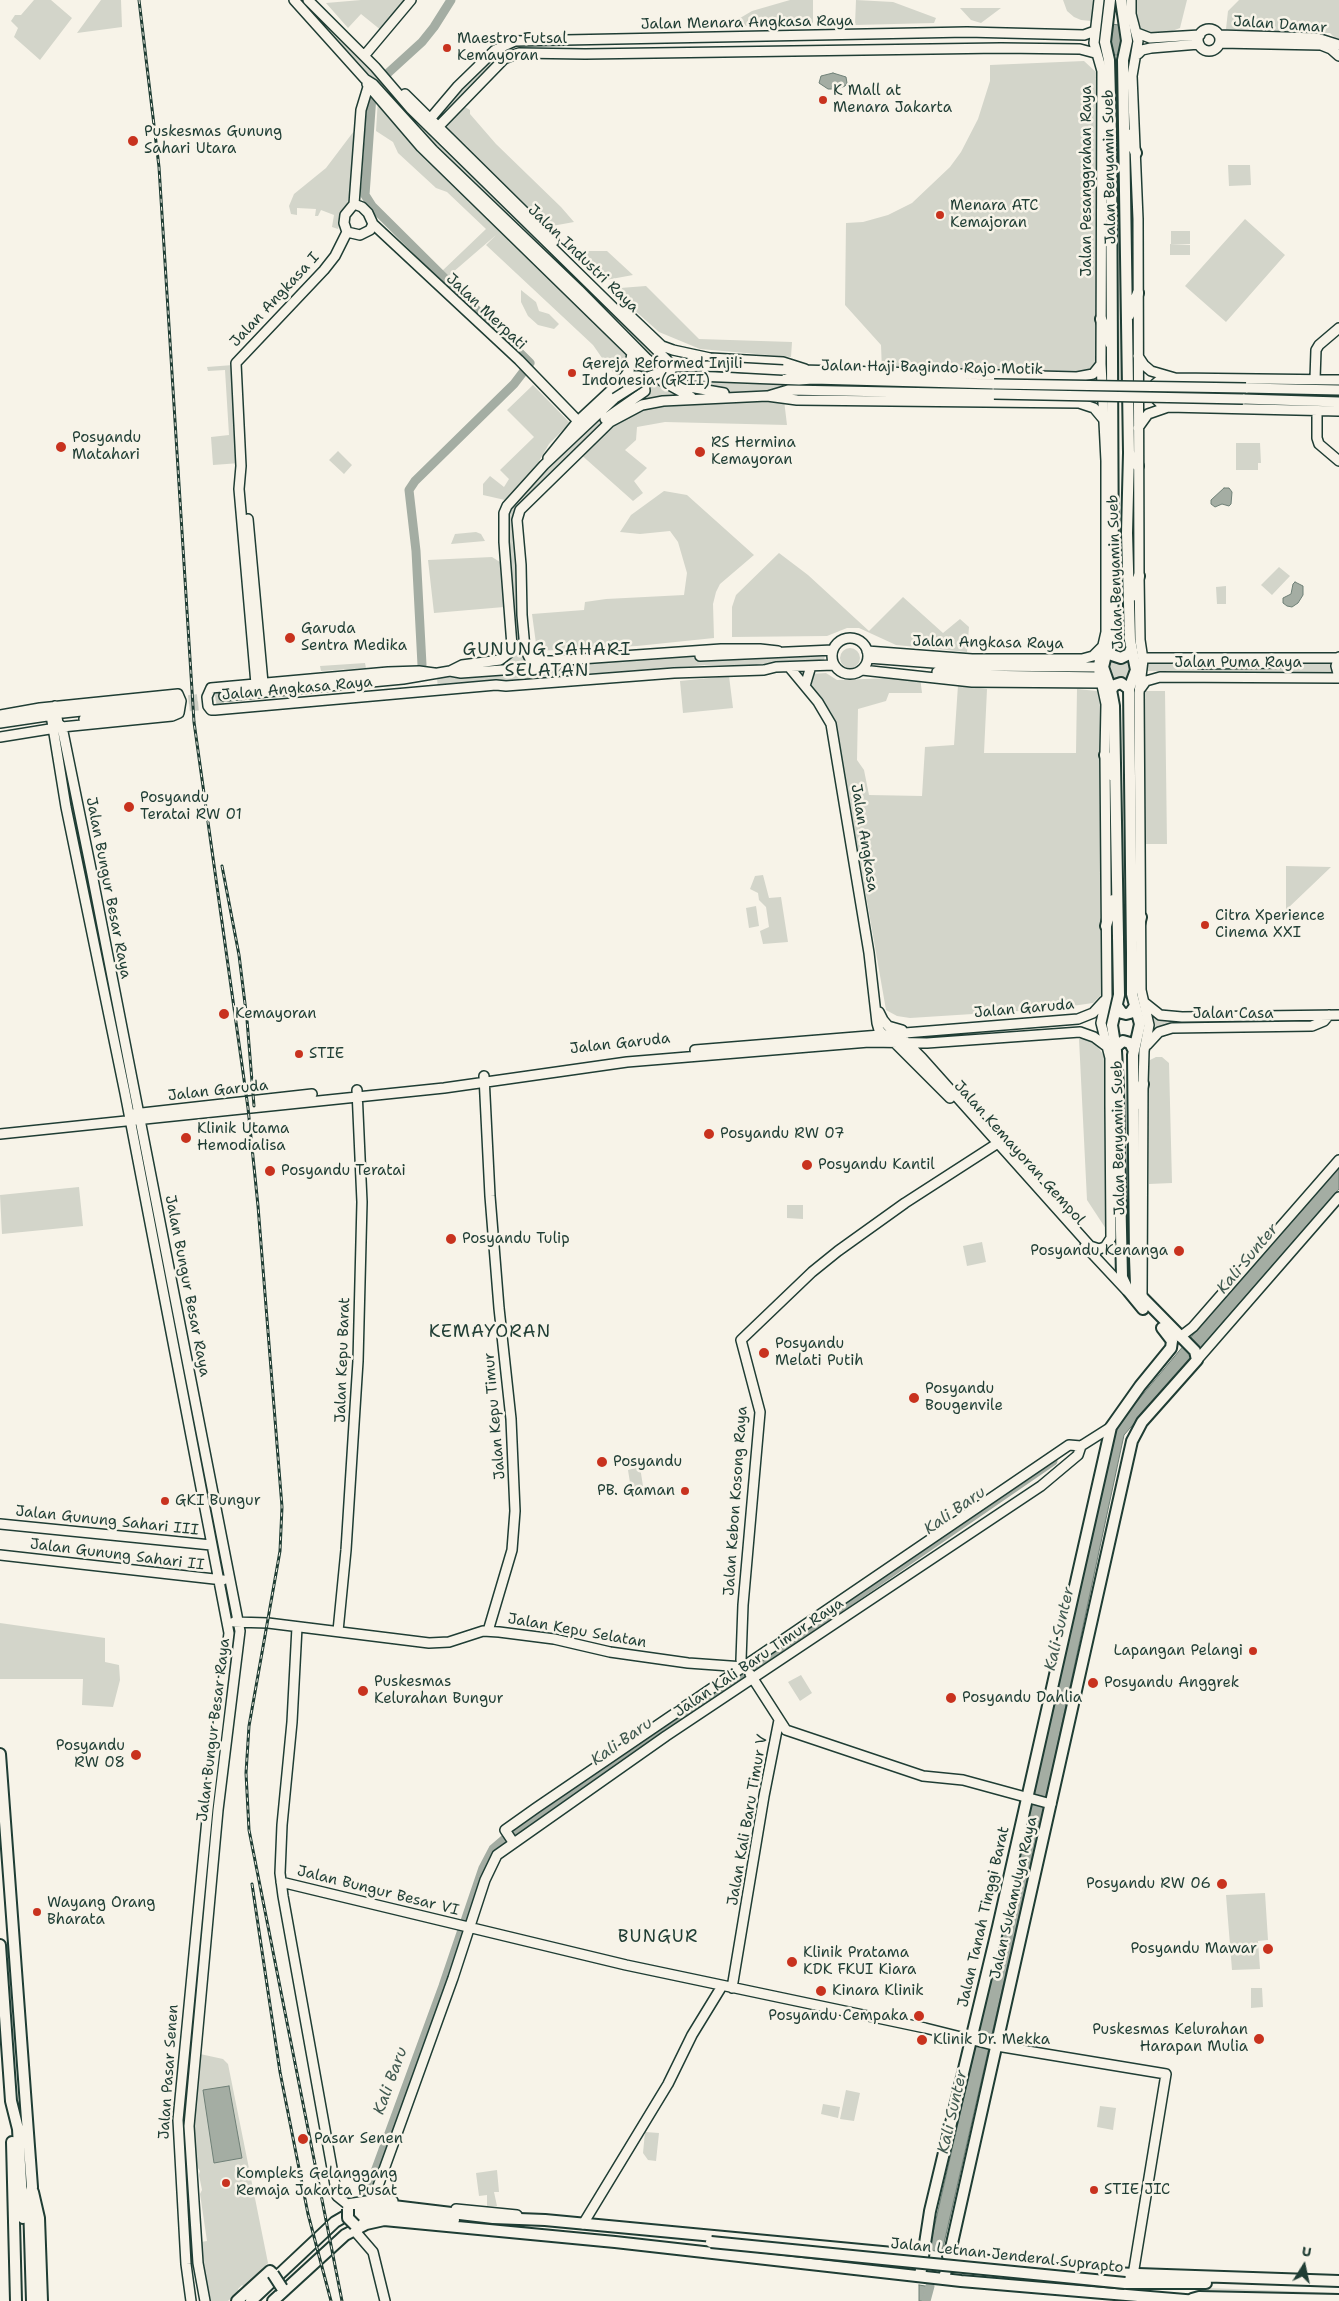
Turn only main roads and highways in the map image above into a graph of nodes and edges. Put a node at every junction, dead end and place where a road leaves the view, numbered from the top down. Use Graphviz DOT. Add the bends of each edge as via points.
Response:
graph roads {
  1 [pos="294,0"];
  2 [pos="308,0"];
  3 [pos="411,0"];
  4 [pos="1099,0"];
  5 [pos="1110,0"];
  6 [pos="1121,0"];
  7 [pos="1131,0"];
  8 [pos="1108,21"];
  9 [pos="1123,22"];
  10 [pos="1095,30"];
  11 [pos="967,32"];
  12 [pos="1137,33"];
  13 [pos="1002,34"];
  14 [pos="692,38"];
  15 [pos="1150,38"];
  16 [pos="1200,39"];
  17 [pos="1219,39"];
  18 [pos="516,41"];
  19 [pos="1339,45"];
  20 [pos="499,48"];
  21 [pos="1001,48"];
  22 [pos="1151,48"];
  23 [pos="970,49"];
  24 [pos="695,52"];
  25 [pos="519,53"];
  26 [pos="1095,54"];
  27 [pos="1138,54"];
  28 [pos="364,56"];
  29 [pos="1339,56"];
  30 [pos="507,58"];
  31 [pos="1109,60"];
  32 [pos="1122,60"];
  33 [pos="386,78"];
  34 [pos="370,86"];
  35 [pos="380,97"];
  36 [pos="430,119"];
  37 [pos="438,127"];
  38 [pos="1124,128"];
  39 [pos="1112,138"];
  40 [pos="421,147"];
  41 [pos="1102,148"];
  42 [pos="433,150"];
  43 [pos="1136,153"];
  44 [pos="464,157"];
  45 [pos="354,204"];
  46 [pos="518,214"];
  47 [pos="508,223"];
  48 [pos="373,224"];
  49 [pos="347,232"];
  50 [pos="573,264"];
  51 [pos="560,278"];
  52 [pos="1138,293"];
  53 [pos="1101,319"];
  54 [pos="1127,320"];
  55 [pos="1339,328"];
  56 [pos="1113,351"];
  57 [pos="632,353"];
  58 [pos="1138,356"];
  59 [pos="1101,364"];
  60 [pos="805,369"];
  61 [pos="785,370"];
  62 [pos="976,375"];
  63 [pos="1077,377"];
  64 [pos="1175,378"];
  65 [pos="813,379"];
  66 [pos="1284,379"];
  67 [pos="1315,379"];
  68 [pos="622,380"];
  69 [pos="1339,380"];
  70 [pos="946,383"];
  71 [pos="1274,389"];
  72 [pos="1339,390"];
  73 [pos="739,396"];
  74 [pos="768,396"];
  75 [pos="693,399"];
  76 [pos="1314,401"];
  77 [pos="1339,402"];
  78 [pos="1079,403"];
  79 [pos="1168,406"];
  80 [pos="1286,409"];
  81 [pos="1317,410"];
  82 [pos="1339,411"];
  83 [pos="578,421"];
  84 [pos="1105,421"];
  85 [pos="1138,428"];
  86 [pos="585,444"];
  87 [pos="1129,454"];
  88 [pos="1106,461"];
  89 [pos="1339,461"];
  90 [pos="544,465"];
  91 [pos="1138,466"];
  92 [pos="1113,477"];
  93 [pos="1138,576"];
  94 [pos="1113,580"];
  95 [pos="1106,594"];
  96 [pos="1129,607"];
  97 [pos="525,648"];
  98 [pos="1106,648"];
  99 [pos="819,650"];
  100 [pos="833,650"];
  101 [pos="1131,650"];
  102 [pos="778,651"];
  103 [pos="585,658"];
  104 [pos="865,661"];
  105 [pos="555,664"];
  106 [pos="1143,664"];
  107 [pos="577,665"];
  108 [pos="816,665"];
  109 [pos="834,665"];
  110 [pos="789,667"];
  111 [pos="1338,667"];
  112 [pos="450,671"];
  113 [pos="434,673"];
  114 [pos="1097,674"];
  115 [pos="259,683"];
  116 [pos="805,686"];
  117 [pos="1140,688"];
  118 [pos="1129,689"];
  119 [pos="423,690"];
  120 [pos="1111,690"];
  121 [pos="175,705"];
  122 [pos="0,715"];
  123 [pos="55,718"];
  124 [pos="0,723"];
  125 [pos="0,731"];
  126 [pos="0,736"];
  127 [pos="1105,755"];
  128 [pos="70,769"];
  129 [pos="60,771"];
  130 [pos="1116,782"];
  131 [pos="1132,832"];
  132 [pos="1140,841"];
  133 [pos="1116,887"];
  134 [pos="1141,916"];
  135 [pos="1106,926"];
  136 [pos="1132,953"];
  137 [pos="1107,996"];
  138 [pos="876,1002"];
  139 [pos="1145,1002"];
  140 [pos="1117,1006"];
  141 [pos="1135,1006"];
  142 [pos="1329,1015"];
  143 [pos="1339,1015"];
  144 [pos="1078,1019"];
  145 [pos="919,1032"];
  146 [pos="1080,1032"];
  147 [pos="897,1033"];
  148 [pos="881,1034"];
  149 [pos="927,1043"];
  150 [pos="896,1044"];
  151 [pos="907,1044"];
  152 [pos="802,1045"];
  153 [pos="1111,1047"];
  154 [pos="1133,1049"];
  155 [pos="1144,1052"];
  156 [pos="922,1058"];
  157 [pos="130,1068"];
  158 [pos="120,1071"];
  159 [pos="484,1079"];
  160 [pos="1143,1084"];
  161 [pos="1118,1087"];
  162 [pos="358,1093"];
  163 [pos="1110,1105"];
  164 [pos="1135,1116"];
  165 [pos="132,1118"];
  166 [pos="0,1134"];
  167 [pos="996,1144"];
  168 [pos="1339,1160"];
  169 [pos="1111,1167"];
  170 [pos="145,1172"];
  171 [pos="1135,1174"];
  172 [pos="1119,1183"];
  173 [pos="1143,1183"];
  174 [pos="1339,1197"];
  175 [pos="1134,1206"];
  176 [pos="1143,1216"];
  177 [pos="1120,1234"];
  178 [pos="1135,1234"];
  179 [pos="1099,1249"];
  180 [pos="1120,1258"];
  181 [pos="1134,1258"];
  182 [pos="1131,1296"];
  183 [pos="1144,1301"];
  184 [pos="1182,1339"];
  185 [pos="1196,1357"];
  186 [pos="1112,1425"];
  187 [pos="1081,1446"];
  188 [pos="219,1523"];
  189 [pos="0,1524"];
  190 [pos="224,1546"];
  191 [pos="212,1548"];
  192 [pos="0,1555"];
  193 [pos="218,1580"];
  194 [pos="230,1580"];
  195 [pos="239,1622"];
  196 [pos="227,1623"];
  197 [pos="297,1627"];
  198 [pos="338,1631"];
  199 [pos="488,1631"];
  200 [pos="748,1671"];
  201 [pos="779,1720"];
  202 [pos="663,1731"];
  203 [pos="0,1754"];
  204 [pos="1028,1799"];
  205 [pos="1049,1803"];
  206 [pos="509,1835"];
  207 [pos="202,1874"];
  208 [pos="212,1876"];
  209 [pos="281,1882"];
  210 [pos="463,1927"];
  211 [pos="0,1945"];
  212 [pos="193,1971"];
  213 [pos="204,1972"];
  214 [pos="722,1986"];
  215 [pos="732,1988"];
  216 [pos="974,2040"];
  217 [pos="5,2041"];
  218 [pos="994,2045"];
  219 [pos="11,2101"];
  220 [pos="32,2189"];
  221 [pos="373,2200"];
  222 [pos="347,2205"];
  223 [pos="26,2209"];
  224 [pos="545,2220"];
  225 [pos="583,2224"];
  226 [pos="357,2227"];
  227 [pos="674,2232"];
  228 [pos="536,2235"];
  229 [pos="869,2250"];
  230 [pos="922,2253"];
  231 [pos="948,2256"];
  232 [pos="198,2263"];
  233 [pos="186,2264"];
  234 [pos="998,2264"];
  235 [pos="864,2268"];
  236 [pos="1133,2275"];
  237 [pos="920,2276"];
  238 [pos="944,2279"];
  239 [pos="1339,2281"];
  240 [pos="1002,2284"];
  241 [pos="1339,2286"];
  242 [pos="282,2290"];
  243 [pos="1194,2300"];
  244 [pos="1339,2300"];
  245 [pos="16,2301"];
  246 [pos="25,2301"];
  247 [pos="32,2301"];
  248 [pos="42,2301"];
  249 [pos="191,2301"];
  250 [pos="205,2301"];
  251 [pos="237,2301"];
  252 [pos="251,2301"];
  253 [pos="260,2301"];
  254 [pos="273,2301"];
  255 [pos="385,2301"];
  1 -- 34 [label="main road, Jalan Industri Raya"];
  2 -- 28 [label="main road, Jalan Industri Raya"];
  3 -- 28 [label="main road"];
  4 -- 10 [label="main road, Jalan Pesanggrahan Raya"];
  5 -- 8 [label="main road, Jalan Benyamin Sueb"];
  6 -- 9 [label="main road, Jalan Benyamin Sueb"];
  7 -- 12 [label="main road" via="1131,14"];
  8 -- 9 [label="main road" via="1115,25"];
  8 -- 31 [label="main road, Jalan Benyamin Sueb" via="1105,42"];
  9 -- 32 [label="main road, Jalan Benyamin Sueb" via="1126,41"];
  10 -- 13 [label="main road, Jalan Menara Angkasa Raya" via="1084,35"];
  10 -- 26 [label="main road, Jalan Pesanggrahan Raya"];
  11 -- 13 [label="main road, Jalan Menara Angkasa Raya"];
  11 -- 14 [label="main road, Jalan Menara Angkasa Raya"];
  11 -- 23 [label="main road"];
  12 -- 15 [label="main road"];
  12 -- 27 [label="main road"];
  13 -- 21 [label="main road"];
  14 -- 18 [label="main road, Jalan Menara Angkasa Raya"];
  14 -- 24 [label="main road"];
  15 -- 16 [label="main road"];
  15 -- 22 [label="main road" via="1145,43"];
  16 -- 17 [label="main road" via="1210,29"];
  16 -- 17 [label="main road" via="1202,48 1211,51"];
  16 -- 22 [label="main road"];
  17 -- 19 [label="main road, Jalan Damar" via="1317,38"];
  17 -- 29 [label="main road, Jalan Damar" via="1322,46"];
  18 -- 20 [label="main road, Jalan Menara Angkasa Raya"];
  18 -- 25 [label="main road"];
  20 -- 30 [label="main road"];
  20 -- 36 [label="main road, Jalan Menara Angkasa Raya" via="458,86"];
  21 -- 23 [label="main road, Jalan Menara Angkasa Raya"];
  21 -- 26 [label="main road, Jalan Menara Angkasa Raya" via="1080,49"];
  22 -- 27 [label="main road"];
  23 -- 24 [label="main road, Jalan Menara Angkasa Raya"];
  24 -- 25 [label="main road, Jalan Menara Angkasa Raya"];
  25 -- 30 [label="main road, Jalan Menara Angkasa Raya"];
  26 -- 41 [label="main road, Jalan Pesanggrahan Raya" via="1102,71"];
  27 -- 43 [label="main road" via="1132,76"];
  28 -- 33 [label="main road, Jalan Industri Raya"];
  30 -- 37 [label="main road, Jalan Menara Angkasa Raya"];
  31 -- 32 [label="main road" via="1116,55"];
  31 -- 39 [label="main road, Jalan Benyamin Sueb"];
  32 -- 38 [label="main road, Jalan Benyamin Sueb"];
  33 -- 36 [label="main road, Jalan Industri Raya"];
  33 -- 44 [label="main road, Jalan Industri Raya"];
  34 -- 35 [label="main road, Jalan Industri Raya"];
  34 -- 45 [label="main road" via="361,110"];
  35 -- 40 [label="main road, Jalan Industri Raya"];
  35 -- 42 [label="main road, Jalan Industri Raya"];
  36 -- 37 [label="main road, Jalan Industri Raya"];
  37 -- 44 [label="main road, Jalan Industri Raya"];
  38 -- 43 [label="main road"];
  38 -- 54 [label="main road, Jalan Benyamin Sueb"];
  39 -- 41 [label="main road"];
  39 -- 56 [label="main road, Jalan Benyamin Sueb"];
  40 -- 42 [label="main road"];
  40 -- 51 [label="main road, Jalan Industri Raya"];
  41 -- 53 [label="main road, Jalan Pesanggrahan Raya"];
  42 -- 47 [label="main road, Jalan Industri Raya"];
  43 -- 52 [label="main road"];
  44 -- 46 [label="main road, Jalan Industri Raya"];
  44 -- 50 [label="main road, Jalan Industri Raya"];
  45 -- 48 [label="main road" via="368,213"];
  45 -- 49 [label="main road" via="345,214"];
  46 -- 47 [label="main road"];
  46 -- 50 [label="main road, Jalan Industri Raya"];
  47 -- 51 [label="main road, Jalan Industri Raya"];
  48 -- 49 [label="main road" via="370,230 360,235"];
  48 -- 83 [label="main road, Jalan Merpati" via="519,360"];
  49 -- 115 [label="main road, Jalan Angkasa I" via="324,270 236,363 241,480 245,488"];
  50 -- 60 [label="main road, Jalan Industri Raya" via="662,346 684,354 783,362"];
  50 -- 65 [label="main road, Jalan Industri Raya" via="675,368 686,375"];
  51 -- 57 [label="main road, Jalan Industri Raya"];
  51 -- 73 [label="main road, Jalan Industri Raya" via="672,380 689,387"];
  52 -- 54 [label="main road"];
  52 -- 58 [label="main road"];
  53 -- 56 [label="main road"];
  53 -- 59 [label="main road, Jalan Pesanggrahan Raya"];
  54 -- 87 [label="main road, Jalan Benyamin Sueb"];
  55 -- 67 [label="main road" via="1316,350"];
  56 -- 92 [label="main road, Jalan Benyamin Sueb"];
  57 -- 68 [label="main road" via="629,371"];
  57 -- 75 [label="main road, Jalan Industri Raya" via="662,382"];
  58 -- 64 [label="main road" via="1151,371"];
  58 -- 85 [label="main road, Jalan Benyamin Sueb"];
  59 -- 63 [label="main road, Jalan Haji Bagindo Rajo Motik" via="1093,374"];
  59 -- 84 [label="main road, Jalan Benyamin Sueb"];
  60 -- 61 [label="main road, Jalan Haji Bagindo Rajo Motik"];
  60 -- 62 [label="main road, Jalan Haji Bagindo Rajo Motik"];
  61 -- 65 [label="main road, Jalan Haji Bagindo Rajo Motik"];
  61 -- 90 [label="main road, bridge" via="692,366 660,372 620,395"];
  62 -- 63 [label="main road, Jalan Haji Bagindo Rajo Motik"];
  62 -- 70 [label="main road"];
  63 -- 78 [label="main road" via="1082,381 1085,392"];
  64 -- 66 [label="main road"];
  64 -- 79 [label="main road" via="1160,379 1154,392 1161,404"];
  65 -- 70 [label="main road, Jalan Haji Bagindo Rajo Motik"];
  66 -- 67 [label="main road"];
  66 -- 71 [label="main road"];
  67 -- 69 [label="main road"];
  68 -- 83 [label="main road"];
  68 -- 86 [label="main road" via="640,376 645,391 608,416"];
  70 -- 71 [label="main road, Jalan Haji Bagindo Rajo Motik, bridge"];
  71 -- 72 [label="main road, Jalan Haji Bagindo Rajo Motik"];
  73 -- 74 [label="main road, Jalan Haji Bagindo Rajo Motik"];
  73 -- 75 [label="main road, Jalan Haji Bagindo Rajo Motik"];
  74 -- 76 [label="main road, Jalan Haji Bagindo Rajo Motik, bridge" via="788,390"];
  74 -- 78 [label="main road, Jalan Haji Bagindo Rajo Motik" via="797,400"];
  75 -- 86 [label="main road, Jalan Haji Bagindo Rajo Motik" via="656,402 630,410"];
  76 -- 77 [label="main road, Jalan Haji Bagindo Rajo Motik"];
  76 -- 80 [label="main road"];
  78 -- 84 [label="main road, Jalan Haji Bagindo Rajo Motik" via="1094,408"];
  79 -- 80 [label="main road"];
  79 -- 85 [label="main road" via="1148,414"];
  80 -- 81 [label="main road"];
  81 -- 82 [label="main road"];
  81 -- 89 [label="main road" via="1319,444"];
  83 -- 90 [label="main road"];
  84 -- 88 [label="main road, Jalan Benyamin Sueb"];
  85 -- 91 [label="main road, Jalan Benyamin Sueb"];
  86 -- 97 [label="main road, Jalan Haji Bagindo Rajo Motik" via="526,502 518,516"];
  87 -- 91 [label="main road"];
  87 -- 96 [label="main road, Jalan Benyamin Sueb"];
  88 -- 92 [label="main road"];
  88 -- 95 [label="main road, Jalan Benyamin Sueb"];
  90 -- 112 [label="main road, Jalan Angkasa Raya" via="510,501 504,513 512,646 509,653 500,660 462,665"];
  91 -- 93 [label="main road, Jalan Benyamin Sueb"];
  92 -- 94 [label="main road, Jalan Benyamin Sueb"];
  93 -- 96 [label="main road"];
  93 -- 106 [label="main road, Jalan Benyamin Sueb"];
  94 -- 95 [label="main road"];
  94 -- 98 [label="main road, Jalan Benyamin Sueb" via="1112,630"];
  95 -- 98 [label="main road, Jalan Benyamin Sueb"];
  96 -- 101 [label="main road, Jalan Benyamin Sueb"];
  97 -- 105 [label="main road, Jalan Angkasa Raya" via="530,659"];
  98 -- 101 [label="main road" via="1121,658"];
  98 -- 104 [label="main road, Jalan Angkasa Raya" via="1082,659"];
  98 -- 114 [label="main road, Jalan Benyamin Sueb"];
  98 -- 120 [label="main road, Jalan Benyamin Sueb" via="1103,671"];
  99 -- 100 [label="main road, Jalan Angkasa Raya"];
  99 -- 102 [label="main road, Jalan Angkasa Raya"];
  99 -- 108 [label="main road" via="825,656 824,661"];
  100 -- 104 [label="main road" via="840,641 850,638 861,642"];
  100 -- 109 [label="main road"];
  101 -- 118 [label="main road, Jalan Benyamin Sueb" via="1136,670"];
  102 -- 103 [label="main road, Jalan Angkasa Raya" via="721,649"];
  102 -- 107 [label="main road, Jalan Angkasa Raya"];
  103 -- 105 [label="main road, Jalan Angkasa Raya"];
  103 -- 107 [label="main road"];
  104 -- 109 [label="main road" via="854,673 845,673"];
  104 -- 114 [label="main road, Jalan Angkasa Raya"];
  104 -- 114 [label="main road, Jalan Angkasa Raya" via="973,675 1043,679"];
  105 -- 107 [label="main road, Jalan Angkasa Raya"];
  105 -- 112 [label="main road, Jalan Angkasa Raya" via="461,673"];
  106 -- 111 [label="main road, Jalan Puma Raya"];
  106 -- 117 [label="main road, Jalan Benyamin Sueb"];
  108 -- 109 [label="main road, Jalan Angkasa Raya"];
  108 -- 110 [label="main road, Jalan Angkasa Raya"];
  108 -- 116 [label="main road"];
  110 -- 116 [label="main road, Jalan Angkasa"];
  110 -- 119 [label="main road, Jalan Angkasa Raya" via="589,677"];
  111 -- 117 [label="main road, Jalan Puma Raya" via="1160,677 1146,681"];
  112 -- 113 [label="main road, Jalan Angkasa Raya"];
  113 -- 115 [label="main road, Jalan Angkasa Raya" via="396,672"];
  113 -- 119 [label="main road, Jalan Angkasa Raya" via="224,700 396,688"];
  114 -- 127 [label="main road, Jalan Benyamin Sueb" via="1106,704"];
  115 -- 119 [label="main road, Jalan Angkasa Raya" via="211,688 207,692 208,706 215,710"];
  116 -- 138 [label="main road, Jalan Angkasa" via="831,724"];
  117 -- 132 [label="main road, Jalan Benyamin Sueb"];
  118 -- 120 [label="main road" via="1121,683"];
  118 -- 131 [label="main road, Jalan Benyamin Sueb"];
  120 -- 130 [label="main road, Jalan Benyamin Sueb"];
  121 -- 123 [label="main road"];
  122 -- 123 [label="main road"];
  123 -- 123 [label="main road" via="178,694 180,701 179,713 172,716"];
  123 -- 124 [label="main road"];
  123 -- 125 [label="main road"];
  123 -- 126 [label="main road"];
  123 -- 128 [label="main road, Jalan Bungur Besar Raya"];
  123 -- 129 [label="main road, Jalan Bungur Besar Raya"];
  127 -- 130 [label="main road"];
  127 -- 135 [label="main road, Jalan Benyamin Sueb"];
  128 -- 129 [label="main road"];
  128 -- 157 [label="main road, Jalan Bungur Besar Raya"];
  129 -- 158 [label="main road, Jalan Bungur Besar Raya"];
  130 -- 133 [label="main road, Jalan Benyamin Sueb"];
  131 -- 132 [label="main road"];
  131 -- 136 [label="main road, Jalan Benyamin Sueb"];
  132 -- 134 [label="main road, Jalan Benyamin Sueb"];
  133 -- 135 [label="main road"];
  133 -- 140 [label="main road, Jalan Benyamin Sueb"];
  134 -- 136 [label="main road"];
  134 -- 139 [label="main road, Jalan Benyamin Sueb" via="1141,990"];
  135 -- 137 [label="main road, Jalan Benyamin Sueb"];
  136 -- 141 [label="main road, Jalan Benyamin Sueb"];
  137 -- 144 [label="main road, Jalan Garuda" via="1093,1013"];
  137 -- 153 [label="main road, Jalan Benyamin Sueb" via="1100,1023"];
  138 -- 145 [label="main road, Jalan Angkasa" via="882,1020 888,1026"];
  138 -- 148 [label="main road, Jalan Angkasa"];
  139 -- 142 [label="main road, Jalan Casa" via="1163,1016"];
  139 -- 155 [label="main road, Jalan Benyamin Sueb" via="1149,1025"];
  140 -- 141 [label="main road" via="1126,1014"];
  140 -- 153 [label="main road, Jalan Benyamin Sueb"];
  141 -- 154 [label="main road, Jalan Benyamin Sueb" via="1140,1024"];
  142 -- 143 [label="main road, Jalan Casa"];
  142 -- 155 [label="main road, Jalan Casa" via="1312,1026 1172,1028 1154,1036"];
  144 -- 145 [label="main road, Jalan Garuda"];
  144 -- 146 [label="main road" via="1086,1026"];
  145 -- 147 [label="main road, Jalan Garuda"];
  145 -- 149 [label="main road"];
  146 -- 149 [label="main road, Jalan Garuda"];
  146 -- 153 [label="main road, Jalan Garuda"];
  147 -- 148 [label="main road, Jalan Garuda"];
  147 -- 151 [label="main road, Jalan Kemayoran Gempol"];
  148 -- 150 [label="main road, Jalan Kemayoran Gempol"];
  148 -- 152 [label="main road, Jalan Garuda"];
  149 -- 151 [label="main road, Jalan Garuda"];
  149 -- 156 [label="main road"];
  150 -- 151 [label="main road, Jalan Garuda"];
  150 -- 152 [label="main road, Jalan Garuda"];
  150 -- 167 [label="main road, Jalan Kemayoran Gempol"];
  151 -- 156 [label="main road, Jalan Kemayoran Gempol"];
  152 -- 159 [label="main road, Jalan Garuda" via="623,1056"];
  153 -- 154 [label="main road" via="1124,1040 1130,1042"];
  153 -- 161 [label="main road, Jalan Benyamin Sueb"];
  153 -- 163 [label="main road, Jalan Benyamin Sueb"];
  154 -- 164 [label="main road, Jalan Benyamin Sueb"];
  155 -- 160 [label="main road, Jalan Benyamin Sueb"];
  156 -- 167 [label="main road, Jalan Kemayoran Gempol"];
  157 -- 158 [label="main road"];
  157 -- 165 [label="main road, Jalan Bungur Besar Raya"];
  158 -- 165 [label="main road, Jalan Bungur Besar Raya"];
  159 -- 162 [label="main road, Jalan Garuda"];
  159 -- 199 [label="main road, Jalan Kepu Timur" via="490,1196 511,1419 515,1511 510,1556"];
  160 -- 164 [label="main road"];
  160 -- 173 [label="main road, Jalan Benyamin Sueb"];
  161 -- 163 [label="main road"];
  161 -- 172 [label="main road, Jalan Benyamin Sueb"];
  162 -- 165 [label="main road, Jalan Garuda"];
  162 -- 198 [label="main road, Jalan Kepu Barat" via="362,1202 358,1361"];
  163 -- 169 [label="main road, Jalan Benyamin Sueb"];
  164 -- 171 [label="main road, Jalan Benyamin Sueb"];
  165 -- 166 [label="main road, Jalan Garuda"];
  165 -- 170 [label="main road, Jalan Bungur Besar Raya"];
  167 -- 179 [label="main road, Jalan Kemayoran Gempol" via="1090,1246"];
  167 -- 182 [label="main road, Jalan Kemayoran Gempol"];
  167 -- 200 [label="main road, Jalan Kebon Kosong Raya" via="838,1251 741,1340 760,1412 743,1605 741,1660"];
  168 -- 184 [label="main road"];
  169 -- 172 [label="main road"];
  169 -- 179 [label="main road, Jalan Benyamin Sueb" via="1111,1238 1105,1247"];
  170 -- 188 [label="main road, Jalan Bungur Besar Raya"];
  170 -- 191 [label="main road, Jalan Bungur Besar Raya"];
  171 -- 173 [label="main road"];
  171 -- 175 [label="main road, Jalan Benyamin Sueb"];
  172 -- 177 [label="main road, Jalan Benyamin Sueb"];
  173 -- 176 [label="main road, Jalan Benyamin Sueb"];
  174 -- 185 [label="main road"];
  175 -- 176 [label="main road"];
  175 -- 178 [label="main road, Jalan Benyamin Sueb"];
  176 -- 183 [label="main road, Jalan Benyamin Sueb" via="1141,1285"];
  177 -- 178 [label="main road" via="1126,1239"];
  177 -- 180 [label="main road, Jalan Benyamin Sueb"];
  178 -- 181 [label="main road, Jalan Benyamin Sueb"];
  180 -- 181 [label="main road" via="1128,1252"];
  180 -- 182 [label="main road, Jalan Benyamin Sueb" via="1123,1281"];
  181 -- 183 [label="main road, Jalan Benyamin Sueb" via="1136,1284"];
  182 -- 186 [label="main road, Jalan Tanah Tinggi Barat" via="1169,1335 1172,1343 1170,1350"];
  183 -- 184 [label="main road"];
  184 -- 185 [label="main road"];
  185 -- 205 [label="main road, Jalan Sukamulya Raya" via="1142,1422 1132,1441"];
  186 -- 187 [label="main road, Jalan Kali Baru Timur Raya"];
  186 -- 204 [label="main road, Jalan Tanah Tinggi Barat"];
  187 -- 200 [label="main road, Jalan Kali Baru Timur Raya" via="1078,1455 1041,1486"];
  187 -- 200 [label="main road" via="1069,1445"];
  188 -- 190 [label="main road, Jalan Bungur Besar Raya"];
  188 -- 191 [label="main road" via="218,1540"];
  189 -- 191 [label="main road, Jalan Gunung Sahari III"];
  190 -- 191 [label="main road"];
  190 -- 194 [label="main road, Jalan Bungur Besar Raya"];
  191 -- 193 [label="main road, Jalan Bungur Besar Raya"];
  192 -- 193 [label="main road, Jalan Gunung Sahari II"];
  193 -- 194 [label="main road, Jalan Gunung Sahari II"];
  193 -- 196 [label="main road, Jalan Bungur Besar Raya"];
  194 -- 195 [label="main road, Jalan Bungur Besar Raya"];
  195 -- 196 [label="main road, Jalan Kepu Selatan"];
  195 -- 197 [label="main road, Jalan Kepu Selatan"];
  195 -- 208 [label="main road, Jalan Bungur Besar Raya"];
  196 -- 207 [label="main road, Jalan Bungur Besar Raya" via="226,1670"];
  197 -- 198 [label="main road, Jalan Kepu Selatan"];
  197 -- 209 [label="main road" via="282,1825"];
  198 -- 199 [label="main road, Jalan Kepu Selatan" via="443,1643"];
  199 -- 200 [label="main road, Jalan Kepu Selatan"];
  200 -- 201 [label="main road, Jalan Kali Baru Timur V"];
  200 -- 202 [label="main road"];
  200 -- 202 [label="main road, Jalan Kali Baru Timur Raya"];
  201 -- 204 [label="main road" via="786,1730 923,1776 963,1780"];
  201 -- 215 [label="main road, Jalan Kali Baru Timur V"];
  202 -- 206 [label="main road, Jalan Kali Baru Timur Raya"];
  202 -- 206 [label="main road"];
  203 -- 220 [label="main road"];
  204 -- 205 [label="main road"];
  204 -- 216 [label="main road, Jalan Tanah Tinggi Barat"];
  205 -- 218 [label="main road, Jalan Sukamulya Raya"];
  206 -- 210 [label="main road, Jalan Kali Baru Timur Raya" via="489,1869"];
  207 -- 212 [label="main road, Jalan Pasar Senen"];
  208 -- 213 [label="main road, Jalan Pasar Senen"];
  209 -- 210 [label="main road, Jalan Bungur Besar VI"];
  209 -- 222 [label="main road" via="336,2196"];
  210 -- 214 [label="main road, Jalan Bungur Besar VI"];
  210 -- 221 [label="main road, Jalan Kali Baru Timur Raya" via="453,1978"];
  211 -- 217 [label="main road"];
  212 -- 213 [label="main road"];
  212 -- 233 [label="main road, Jalan Pasar Senen" via="178,2134"];
  213 -- 232 [label="main road, Jalan Pasar Senen" via="188,2134"];
  214 -- 215 [label="main road, Jalan Bungur Besar VI"];
  214 -- 225 [label="main road" via="692,2034 668,2084"];
  215 -- 216 [label="main road, Jalan Bungur Besar VI"];
  216 -- 218 [label="main road, Jalan Bungur Besar VI"];
  216 -- 230 [label="main road, Jalan Tanah Tinggi Barat"];
  217 -- 219 [label="main road"];
  218 -- 231 [label="main road, Jalan Sukamulya Raya"];
  218 -- 236 [label="main road, Jalan Bungur Besar VI" via="1166,2074"];
  219 -- 223 [label="main road" via="18,2129"];
  219 -- 245 [label="main road"];
  220 -- 223 [label="main road"];
  220 -- 248 [label="main road" via="38,2218"];
  221 -- 222 [label="main road, Jalan Letnan Jenderal Suprapto"];
  221 -- 224 [label="main road, Jalan Letnan Jenderal Suprapto"];
  222 -- 226 [label="main road, bridge" via="348,2218"];
  223 -- 246 [label="main road"];
  223 -- 247 [label="main road"];
  224 -- 225 [label="main road, Jalan Letnan Jenderal Suprapto"];
  224 -- 252 [label="main road, Jalan Letnan Jenderal Suprapto" via="493,2218 393,2205 360,2209 335,2222"];
  225 -- 227 [label="main road, Jalan Letnan Jenderal Suprapto"];
  226 -- 228 [label="main road, Jalan Letnan Jenderal Suprapto" via="375,2221 396,2220"];
  226 -- 242 [label="main road, Jalan Letnan Jenderal Suprapto"];
  226 -- 255 [label="main road" via="372,2252"];
  227 -- 229 [label="main road, Jalan Letnan Jenderal Suprapto"];
  227 -- 241 [label="main road, Jalan Letnan Jenderal Suprapto, bridge" via="712,2242 1125,2284"];
  228 -- 235 [label="main road, Jalan Letnan Jenderal Suprapto"];
  228 -- 253 [label="main road, Jalan Letnan Jenderal Suprapto" via="501,2225 391,2213 365,2215 338,2228"];
  229 -- 230 [label="main road, Jalan Letnan Jenderal Suprapto"];
  229 -- 235 [label="main road" via="872,2255 870,2264"];
  230 -- 237 [label="main road, Jalan Tanah Tinggi Barat"];
  231 -- 234 [label="main road, Jalan Letnan Jenderal Suprapto"];
  231 -- 238 [label="main road, Jalan Sukamulya Raya"];
  232 -- 233 [label="main road"];
  232 -- 250 [label="main road, Jalan Pasar Senen"];
  233 -- 249 [label="main road, Jalan Pasar Senen"];
  234 -- 236 [label="main road, Jalan Letnan Jenderal Suprapto"];
  234 -- 240 [label="main road" via="989,2267 987,2275"];
  235 -- 237 [label="main road, Jalan Letnan Jenderal Suprapto"];
  236 -- 239 [label="main road, Jalan Letnan Jenderal Suprapto"];
  237 -- 238 [label="main road, Jalan Letnan Jenderal Suprapto"];
  238 -- 240 [label="main road, Jalan Letnan Jenderal Suprapto"];
  240 -- 243 [label="main road, Jalan Letnan Jenderal Suprapto"];
  242 -- 251 [label="main road, bridge" via="271,2272"];
  242 -- 254 [label="main road, Jalan Letnan Jenderal Suprapto"];
  243 -- 244 [label="main road, Jalan Letnan Jenderal Suprapto" via="1199,2297"];
}
